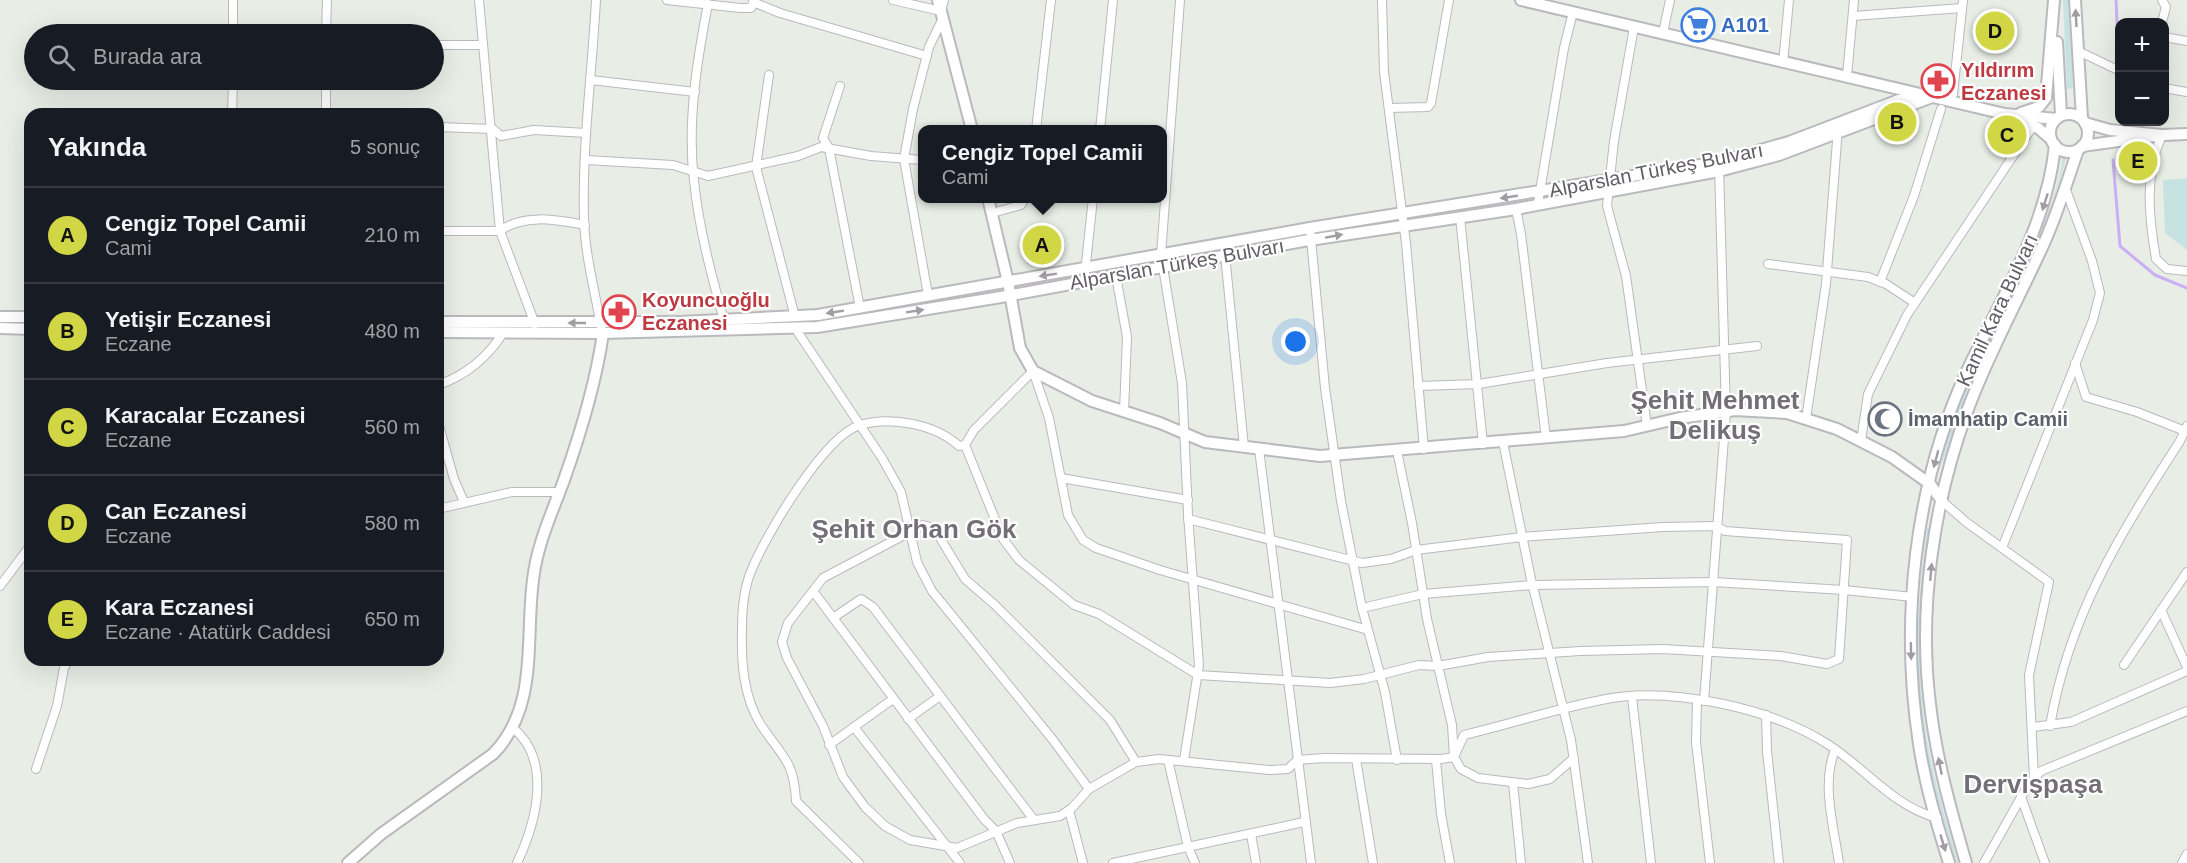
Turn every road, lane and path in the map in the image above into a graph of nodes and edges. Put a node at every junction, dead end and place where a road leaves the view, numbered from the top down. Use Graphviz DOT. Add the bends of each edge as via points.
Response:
graph roads {
  1 [pos="233,0"];
  2 [pos="327,0"];
  3 [pos="479,0"];
  4 [pos="596,0"];
  5 [pos="667,0"];
  6 [pos="893,0"];
  7 [pos="1051,0"];
  8 [pos="1113,0"];
  9 [pos="1180,0"];
  10 [pos="1382,0"];
  11 [pos="1449,0"];
  12 [pos="1521,0"];
  13 [pos="1670,0"];
  14 [pos="1789,0"];
  15 [pos="1854,0"];
  16 [pos="2054,0"];
  17 [pos="2075,0"];
  18 [pos="2162,0"];
  19 [pos="754,1"];
  20 [pos="708,4"];
  21 [pos="1962,4"];
  22 [pos="942,7"];
  23 [pos="1573,12"];
  24 [pos="1853,16"];
  25 [pos="2164,18"];
  26 [pos="233,24"];
  27 [pos="326,24"];
  28 [pos="1634,27"];
  29 [pos="1663,33"];
  30 [pos="2169,38"];
  31 [pos="2187,42"];
  32 [pos="444,45"];
  33 [pos="482,45"];
  34 [pos="2078,51"];
  35 [pos="927,56"];
  36 [pos="1783,63"];
  37 [pos="2115,69"];
  38 [pos="769,75"];
  39 [pos="1847,76"];
  40 [pos="591,80"];
  41 [pos="840,86"];
  42 [pos="2169,89"];
  43 [pos="233,90"];
  44 [pos="326,90"];
  45 [pos="696,92"];
  46 [pos="2187,92"];
  47 [pos="1953,94"];
  48 [pos="1932,97"];
  49 [pos="232,108"];
  50 [pos="326,108"];
  51 [pos="1389,108"];
  52 [pos="1941,108"];
  53 [pos="2005,114"];
  54 [pos="2018,114"];
  55 [pos="2058,117"];
  56 [pos="2083,121"];
  57 [pos="971,125"];
  58 [pos="1036,125"];
  59 [pos="1100,125"];
  60 [pos="2033,126"];
  61 [pos="444,127"];
  62 [pos="493,129"];
  63 [pos="1838,129"];
  64 [pos="586,133"];
  65 [pos="2187,134"];
  66 [pos="2162,135"];
  67 [pos="2053,142"];
  68 [pos="829,148"];
  69 [pos="2080,148"];
  70 [pos="904,159"];
  71 [pos="586,160"];
  72 [pos="918,160"];
  73 [pos="1719,166"];
  74 [pos="756,167"];
  75 [pos="693,171"];
  76 [pos="1167,174"];
  77 [pos="1610,180"];
  78 [pos="2065,187"];
  79 [pos="1609,192"];
  80 [pos="1539,198"];
  81 [pos="989,203"];
  82 [pos="1022,203"];
  83 [pos="1093,203"];
  84 [pos="1165,203"];
  85 [pos="1516,209"];
  86 [pos="992,213"];
  87 [pos="1460,217"];
  88 [pos="1402,220"];
  89 [pos="585,225"];
  90 [pos="1310,228"];
  91 [pos="444,231"];
  92 [pos="500,231"];
  93 [pos="1311,240"];
  94 [pos="1224,244"];
  95 [pos="1161,255"];
  96 [pos="1224,257"];
  97 [pos="1768,264"];
  98 [pos="1161,268"];
  99 [pos="1086,269"];
  100 [pos="1827,271"];
  101 [pos="2187,271"];
  102 [pos="1116,276"];
  103 [pos="1008,282"];
  104 [pos="1084,282"];
  105 [pos="1881,282"];
  106 [pos="1011,295"];
  107 [pos="928,296"];
  108 [pos="1915,303"];
  109 [pos="860,308"];
  110 [pos="0,317"];
  111 [pos="24,317"];
  112 [pos="444,322"];
  113 [pos="795,322"];
  114 [pos="725,325"];
  115 [pos="0,328"];
  116 [pos="537,328"];
  117 [pos="602,328"];
  118 [pos="24,329"];
  119 [pos="444,332"];
  120 [pos="503,333"];
  121 [pos="1757,346"];
  122 [pos="1724,350"];
  123 [pos="1638,360"];
  124 [pos="2075,363"];
  125 [pos="1033,371"];
  126 [pos="1538,376"];
  127 [pos="444,383"];
  128 [pos="1479,384"];
  129 [pos="1418,386"];
  130 [pos="1124,411"];
  131 [pos="1726,412"];
  132 [pos="1806,419"];
  133 [pos="860,425"];
  134 [pos="1647,426"];
  135 [pos="2186,428"];
  136 [pos="1185,434"];
  137 [pos="1546,438"];
  138 [pos="1861,441"];
  139 [pos="1503,442"];
  140 [pos="1483,444"];
  141 [pos="444,445"];
  142 [pos="965,445"];
  143 [pos="1244,447"];
  144 [pos="1259,449"];
  145 [pos="1424,449"];
  146 [pos="1397,451"];
  147 [pos="1334,455"];
  148 [pos="1061,478"];
  149 [pos="1930,484"];
  150 [pos="560,492"];
  151 [pos="1188,500"];
  152 [pos="1942,501"];
  153 [pos="464,502"];
  154 [pos="444,507"];
  155 [pos="1188,519"];
  156 [pos="1716,526"];
  157 [pos="909,533"];
  158 [pos="1522,537"];
  159 [pos="1270,542"];
  160 [pos="2002,548"];
  161 [pos="1416,550"];
  162 [pos="24,554"];
  163 [pos="1353,560"];
  164 [pos="2187,572"];
  165 [pos="1194,579"];
  166 [pos="1713,582"];
  167 [pos="1533,585"];
  168 [pos="0,586"];
  169 [pos="1844,590"];
  170 [pos="813,591"];
  171 [pos="1423,594"];
  172 [pos="1913,597"];
  173 [pos="1278,605"];
  174 [pos="1362,608"];
  175 [pos="2161,610"];
  176 [pos="833,618"];
  177 [pos="1368,630"];
  178 [pos="1549,653"];
  179 [pos="1708,653"];
  180 [pos="2124,665"];
  181 [pos="65,666"];
  182 [pos="1438,666"];
  183 [pos="2187,669"];
  184 [pos="1198,675"];
  185 [pos="1380,675"];
  186 [pos="1288,679"];
  187 [pos="940,696"];
  188 [pos="1632,697"];
  189 [pos="893,699"];
  190 [pos="1701,701"];
  191 [pos="1564,710"];
  192 [pos="2187,711"];
  193 [pos="1766,715"];
  194 [pos="908,719"];
  195 [pos="2050,726"];
  196 [pos="854,727"];
  197 [pos="2033,727"];
  198 [pos="513,728"];
  199 [pos="829,745"];
  200 [pos="1835,750"];
  201 [pos="1454,757"];
  202 [pos="1574,758"];
  203 [pos="1168,759"];
  204 [pos="1356,759"];
  205 [pos="1184,760"];
  206 [pos="1298,760"];
  207 [pos="1397,760"];
  208 [pos="1436,760"];
  209 [pos="1136,762"];
  210 [pos="36,769"];
  211 [pos="2034,779"];
  212 [pos="1513,783"];
  213 [pos="1089,789"];
  214 [pos="2021,797"];
  215 [pos="1069,810"];
  216 [pos="1937,818"];
  217 [pos="1034,820"];
  218 [pos="1304,822"];
  219 [pos="996,831"];
  220 [pos="1251,834"];
  221 [pos="945,847"];
  222 [pos="1188,847"];
  223 [pos="2187,854"];
  224 [pos="348,863"];
  225 [pos="517,863"];
  226 [pos="859,863"];
  227 [pos="960,863"];
  228 [pos="1010,863"];
  229 [pos="1083,863"];
  230 [pos="1113,863"];
  231 [pos="1195,863"];
  232 [pos="1256,863"];
  233 [pos="1311,863"];
  234 [pos="1373,863"];
  235 [pos="1450,863"];
  236 [pos="1521,863"];
  237 [pos="1588,863"];
  238 [pos="1651,863"];
  239 [pos="1710,863"];
  240 [pos="1779,863"];
  241 [pos="1839,863"];
  242 [pos="1949,863"];
  243 [pos="1966,863"];
  244 [pos="1984,863"];
  245 [pos="2044,863"];
  246 [pos="2181,863"];
  1 -- 26 [label="street"];
  2 -- 27 [label="street"];
  3 -- 33 [label="street"];
  4 -- 40 [label="street"];
  5 -- 20 [label="street"];
  6 -- 22 [label="street"];
  7 -- 58 [label="street"];
  8 -- 59 [label="street"];
  9 -- 76 [label="street"];
  10 -- 51 [label="street"];
  11 -- 51 [label="street" via="1431,103 1428,107"];
  12 -- 23 [label="main road"];
  13 -- 29 [label="street"];
  14 -- 36 [label="street"];
  15 -- 24 [label="street"];
  16 -- 54 [label="main road" via="2046,98 2039,107"];
  16 -- 55 [label="main road"];
  34 -- 17 [label="main road, one-way"];
  18 -- 25 [label="street" via="2166,7"];
  19 -- 20 [label="street" via="752,8"];
  19 -- 35 [label="street" via="780,13"];
  20 -- 45 [label="street"];
  21 -- 24 [label="street"];
  21 -- 47 [label="street"];
  22 -- 35 [label="street"];
  22 -- 57 [label="main road"];
  23 -- 28 [label="main road"];
  23 -- 80 [label="street"];
  24 -- 39 [label="street"];
  28 -- 29 [label="main road"];
  28 -- 77 [label="street"];
  29 -- 36 [label="main road"];
  30 -- 31 [label="street"];
  32 -- 33 [label="street"];
  33 -- 62 [label="street"];
  34 -- 37 [label="street"];
  34 -- 56 [label="main road"];
  35 -- 70 [label="street"];
  36 -- 39 [label="main road"];
  38 -- 74 [label="street"];
  39 -- 48 [label="main road"];
  40 -- 45 [label="street"];
  40 -- 64 [label="street"];
  41 -- 68 [label="street" via="823,138"];
  42 -- 46 [label="street"];
  43 -- 49 [label="street"];
  44 -- 50 [label="street"];
  45 -- 75 [label="street"];
  48 -- 53 [label="main road"];
  48 -- 63 [label="main road, Alparslan Türkeş Bulvarı"];
  51 -- 88 [label="street"];
  52 -- 105 [label="street" via="1914,196"];
  53 -- 54 [label="main road"];
  53 -- 60 [label="main road"];
  54 -- 55 [label="main road"];
  55 -- 56 [label="main road" via="2070,114"];
  55 -- 67 [label="main road" via="2051,127"];
  56 -- 66 [label="main road" via="2110,130"];
  56 -- 69 [label="main road" via="2087,135"];
  60 -- 67 [label="main road"];
  60 -- 108 [label="street"];
  61 -- 62 [label="street"];
  62 -- 64 [label="street" via="501,136 534,130"];
  62 -- 92 [label="street"];
  63 -- 73 [label="main road, Alparslan Türkeş Bulvarı" via="1779,155"];
  63 -- 100 [label="street"];
  64 -- 71 [label="street"];
  65 -- 66 [label="main road"];
  66 -- 69 [label="main road"];
  66 -- 101 [label="street" via="2154,153 2148,210 2156,260 2167,269"];
  67 -- 69 [label="main road" via="2064,151"];
  67 -- 149 [label="main road, Kamil Kara Bulvarı, one-way" via="2051,180 2043,207 1963,380"];
  68 -- 70 [label="street"];
  68 -- 74 [label="street"];
  68 -- 109 [label="street"];
  69 -- 78 [label="main road, Kamil Kara Bulvarı"];
  70 -- 72 [label="street"];
  70 -- 107 [label="street"];
  71 -- 75 [label="street" via="673,165"];
  71 -- 89 [label="street"];
  73 -- 77 [label="main road, Alparslan Türkeş Bulvarı"];
  73 -- 79 [label="main road, Alparslan Türkeş Bulvarı"];
  73 -- 122 [label="street"];
  74 -- 75 [label="street" via="708,176"];
  74 -- 113 [label="street"];
  75 -- 114 [label="street" via="701,232"];
  77 -- 79 [label="street"];
  77 -- 80 [label="main road, Alparslan Türkeş Bulvarı"];
  78 -- 124 [label="street" via="2082,228 2100,292"];
  78 -- 152 [label="main road, Kamil Kara Bulvarı" via="2045,242 1967,410"];
  79 -- 80 [label="main road, Alparslan Türkeş Bulvarı"];
  79 -- 123 [label="street" via="1607,206 1626,276"];
  80 -- 85 [label="main road, Alparslan Türkeş Bulvarı"];
  80 -- 88 [label="main road, Alparslan Türkeş Bulvarı, one-way"];
  81 -- 86 [label="main road"];
  82 -- 86 [label="street"];
  83 -- 99 [label="street"];
  84 -- 95 [label="street"];
  85 -- 87 [label="main road, Alparslan Türkeş Bulvarı"];
  85 -- 126 [label="street"];
  86 -- 103 [label="main road"];
  87 -- 88 [label="main road, Alparslan Türkeş Bulvarı"];
  87 -- 128 [label="street"];
  88 -- 90 [label="main road, Alparslan Türkeş Bulvarı"];
  93 -- 88 [label="main road, Alparslan Türkeş Bulvarı, one-way"];
  88 -- 129 [label="street"];
  89 -- 92 [label="street" via="528,220"];
  89 -- 117 [label="street"];
  90 -- 93 [label="street"];
  90 -- 94 [label="main road, Alparslan Türkeş Bulvarı"];
  91 -- 92 [label="street"];
  92 -- 116 [label="street"];
  93 -- 96 [label="main road, Alparslan Türkeş Bulvarı"];
  93 -- 147 [label="street"];
  94 -- 95 [label="main road, Alparslan Türkeş Bulvarı"];
  94 -- 96 [label="street"];
  95 -- 98 [label="street"];
  95 -- 99 [label="main road, Alparslan Türkeş Bulvarı"];
  96 -- 98 [label="main road, Alparslan Türkeş Bulvarı"];
  96 -- 143 [label="street"];
  97 -- 100 [label="street"];
  98 -- 102 [label="main road, Alparslan Türkeş Bulvarı"];
  98 -- 136 [label="street" via="1168,287 1182,383"];
  99 -- 103 [label="main road, Alparslan Türkeş Bulvarı, one-way"];
  99 -- 104 [label="street"];
  100 -- 105 [label="street"];
  100 -- 132 [label="street"];
  102 -- 104 [label="main road, Alparslan Türkeş Bulvarı"];
  102 -- 130 [label="street" via="1127,337"];
  103 -- 106 [label="main road"];
  103 -- 107 [label="main road, Alparslan Türkeş Bulvarı"];
  104 -- 106 [label="main road, Alparslan Türkeş Bulvarı"];
  105 -- 108 [label="street"];
  113 -- 106 [label="main road, Alparslan Türkeş Bulvarı, one-way" via="817,327"];
  106 -- 125 [label="main road" via="1020,348"];
  107 -- 109 [label="main road, Alparslan Türkeş Bulvarı"];
  108 -- 138 [label="street" via="1868,394"];
  109 -- 113 [label="main road, Alparslan Türkeş Bulvarı, one-way"];
  110 -- 111 [label="main road"];
  112 -- 116 [label="main road, Alparslan Türkeş Bulvarı"];
  113 -- 114 [label="main road, Alparslan Türkeş Bulvarı"];
  113 -- 133 [label="street"];
  114 -- 117 [label="main road, Alparslan Türkeş Bulvarı"];
  115 -- 118 [label="main road"];
  116 -- 117 [label="main road, Alparslan Türkeş Bulvarı"];
  116 -- 120 [label="main road, Alparslan Türkeş Bulvarı"];
  117 -- 150 [label="main road" via="596,375"];
  119 -- 120 [label="main road, Alparslan Türkeş Bulvarı"];
  120 -- 127 [label="street" via="489,354"];
  121 -- 122 [label="street"];
  122 -- 123 [label="street"];
  122 -- 131 [label="street"];
  123 -- 126 [label="street"];
  123 -- 134 [label="street"];
  124 -- 135 [label="street" via="2086,397"];
  124 -- 160 [label="street"];
  125 -- 130 [label="main road" via="1092,401"];
  125 -- 142 [label="street" via="974,430"];
  125 -- 148 [label="street" via="1049,418"];
  126 -- 128 [label="street"];
  126 -- 137 [label="street"];
  128 -- 129 [label="street"];
  128 -- 140 [label="street"];
  129 -- 145 [label="street"];
  130 -- 136 [label="main road"];
  131 -- 132 [label="main road" via="1787,413"];
  131 -- 134 [label="main road"];
  131 -- 156 [label="street"];
  132 -- 138 [label="main road"];
  133 -- 142 [label="street" via="913,424 948,436 959,446"];
  133 -- 157 [label="street" via="901,492"];
  133 -- 226 [label="street" via="837,439 814,466 764,545 751,571 741,628 744,674 752,704 761,725 790,763 796,801"];
  134 -- 137 [label="main road"];
  135 -- 195 [label="street" via="2086,602 2057,681"];
  136 -- 143 [label="main road" via="1205,442"];
  136 -- 151 [label="street"];
  137 -- 139 [label="main road"];
  138 -- 149 [label="main road"];
  139 -- 140 [label="main road"];
  139 -- 158 [label="street"];
  140 -- 145 [label="main road"];
  141 -- 153 [label="street"];
  142 -- 184 [label="street" via="1003,539 1019,560 1074,605 1099,614"];
  143 -- 144 [label="main road"];
  144 -- 147 [label="main road"];
  144 -- 159 [label="street"];
  145 -- 146 [label="main road"];
  146 -- 147 [label="main road"];
  146 -- 161 [label="street"];
  147 -- 163 [label="street"];
  148 -- 151 [label="street"];
  148 -- 165 [label="street" via="1068,515 1083,540 1096,548"];
  149 -- 152 [label="main road"];
  149 -- 172 [label="main road, Kamil Kara Bulvarı"];
  150 -- 153 [label="street" via="512,492"];
  150 -- 198 [label="main road" via="539,544 532,580 525,695"];
  151 -- 155 [label="street"];
  152 -- 160 [label="street"];
  243 -- 152 [label="main road, Kamil Kara Bulvarı, one-way" via="1942,776 1929,702 1928,608"];
  153 -- 154 [label="street"];
  155 -- 159 [label="street"];
  155 -- 165 [label="street"];
  156 -- 158 [label="street"];
  156 -- 166 [label="street"];
  156 -- 169 [label="street" via="1725,531 1847,540"];
  157 -- 170 [label="street" via="823,578"];
  157 -- 209 [label="street" via="923,525 934,528 965,579 1110,720"];
  157 -- 213 [label="street" via="917,562 932,591"];
  158 -- 161 [label="street"];
  158 -- 167 [label="street"];
  159 -- 163 [label="street"];
  159 -- 173 [label="street"];
  160 -- 197 [label="street" via="2049,582 2030,675"];
  161 -- 163 [label="street" via="1391,559 1362,563"];
  161 -- 171 [label="street"];
  162 -- 168 [label="street"];
  163 -- 174 [label="street"];
  164 -- 175 [label="street"];
  165 -- 173 [label="street"];
  165 -- 184 [label="street"];
  166 -- 167 [label="street"];
  166 -- 169 [label="street"];
  166 -- 179 [label="street"];
  167 -- 171 [label="street"];
  167 -- 178 [label="street"];
  169 -- 172 [label="street"];
  169 -- 179 [label="street" via="1839,659 1827,664 1781,656"];
  170 -- 176 [label="street"];
  170 -- 199 [label="street" via="788,623 782,642"];
  171 -- 174 [label="street"];
  171 -- 182 [label="street"];
  172 -- 216 [label="main road, Kamil Kara Bulvarı, one-way" via="1914,710"];
  173 -- 177 [label="street"];
  173 -- 186 [label="street"];
  174 -- 177 [label="street"];
  175 -- 180 [label="street"];
  175 -- 183 [label="street"];
  176 -- 187 [label="street" via="861,599 873,606"];
  176 -- 189 [label="street"];
  177 -- 185 [label="street"];
  178 -- 179 [label="street" via="1663,649"];
  178 -- 182 [label="street" via="1488,657"];
  178 -- 191 [label="street"];
  179 -- 190 [label="street"];
  181 -- 210 [label="street"];
  182 -- 185 [label="street" via="1419,665"];
  182 -- 201 [label="street" via="1452,725"];
  183 -- 195 [label="street" via="2071,722"];
  184 -- 186 [label="street"];
  184 -- 205 [label="street"];
  185 -- 186 [label="street" via="1330,683"];
  185 -- 207 [label="street"];
  186 -- 206 [label="street"];
  187 -- 194 [label="street"];
  187 -- 217 [label="street"];
  188 -- 190 [label="street"];
  188 -- 191 [label="street" via="1603,699"];
  188 -- 238 [label="street"];
  189 -- 194 [label="street"];
  189 -- 196 [label="street"];
  190 -- 193 [label="street"];
  190 -- 239 [label="street" via="1696,742"];
  191 -- 201 [label="street" via="1464,735"];
  191 -- 202 [label="street"];
  192 -- 211 [label="street" via="2041,771"];
  193 -- 200 [label="street"];
  193 -- 240 [label="street"];
  194 -- 219 [label="street"];
  195 -- 197 [label="street"];
  196 -- 199 [label="street"];
  196 -- 221 [label="street"];
  197 -- 211 [label="street"];
  198 -- 224 [label="main road" via="493,754 381,834"];
  198 -- 225 [label="street" via="529,748 538,785"];
  199 -- 221 [label="street" via="843,777 885,826 910,840"];
  200 -- 216 [label="street" via="1895,799 1917,813"];
  200 -- 241 [label="street" via="1830,763 1830,797"];
  201 -- 208 [label="street"];
  201 -- 212 [label="street" via="1461,769 1478,778"];
  202 -- 212 [label="street" via="1550,779"];
  202 -- 237 [label="street"];
  203 -- 205 [label="street"];
  203 -- 209 [label="street"];
  203 -- 222 [label="street"];
  204 -- 206 [label="street"];
  204 -- 207 [label="street"];
  204 -- 234 [label="street"];
  205 -- 206 [label="street" via="1269,770 1288,769"];
  206 -- 218 [label="street"];
  207 -- 208 [label="street"];
  208 -- 235 [label="street"];
  209 -- 213 [label="street"];
  211 -- 214 [label="street"];
  212 -- 236 [label="street"];
  213 -- 215 [label="street"];
  214 -- 244 [label="street"];
  214 -- 245 [label="street"];
  215 -- 217 [label="street" via="1060,816"];
  215 -- 229 [label="street"];
  216 -- 242 [label="main road, Kamil Kara Bulvarı, one-way"];
  217 -- 219 [label="street"];
  218 -- 220 [label="street"];
  218 -- 233 [label="street"];
  219 -- 221 [label="street" via="957,848"];
  219 -- 228 [label="street"];
  220 -- 222 [label="street"];
  220 -- 232 [label="street"];
  221 -- 227 [label="street"];
  222 -- 230 [label="street"];
  222 -- 231 [label="street"];
  223 -- 246 [label="street"];
}
